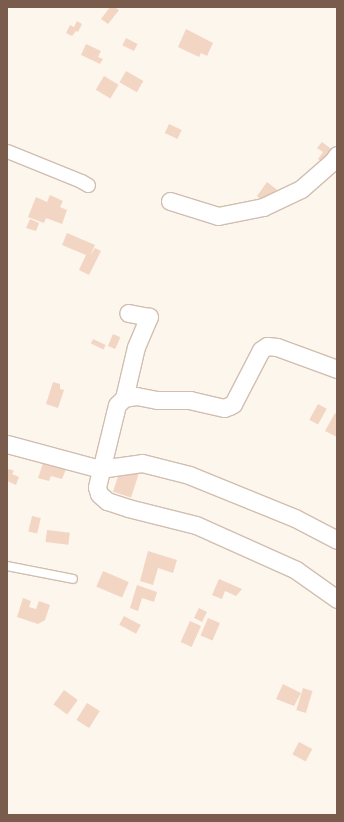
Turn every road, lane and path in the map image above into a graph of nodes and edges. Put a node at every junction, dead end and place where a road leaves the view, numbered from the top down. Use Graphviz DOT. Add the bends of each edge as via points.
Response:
graph roads {
  1 [pos="7,151"];
  2 [pos="337,155"];
  3 [pos="88,185"];
  4 [pos="170,201"];
  5 [pos="128,313"];
  6 [pos="337,369"];
  7 [pos="124,398"];
  8 [pos="7,444"];
  9 [pos="100,469"];
  10 [pos="337,540"];
  11 [pos="7,566"];
  12 [pos="73,579"];
  13 [pos="337,599"];
  1 -- 3 [label="street"];
  2 -- 4 [label="street" via="301,189 263,207 218,216"];
  5 -- 7 [label="street" via="149,317 136,348"];
  6 -- 7 [label="street" via="277,347 267,346 261,350 230,406 224,408 190,400 157,400 136,396"];
  7 -- 9 [label="street" via="114,413"];
  8 -- 9 [label="street"];
  9 -- 10 [label="street" via="142,463 189,475 295,518"];
  9 -- 13 [label="street" via="98,490 107,501 183,521 210,531 296,570"];
  11 -- 12 [label="lane"];
}
